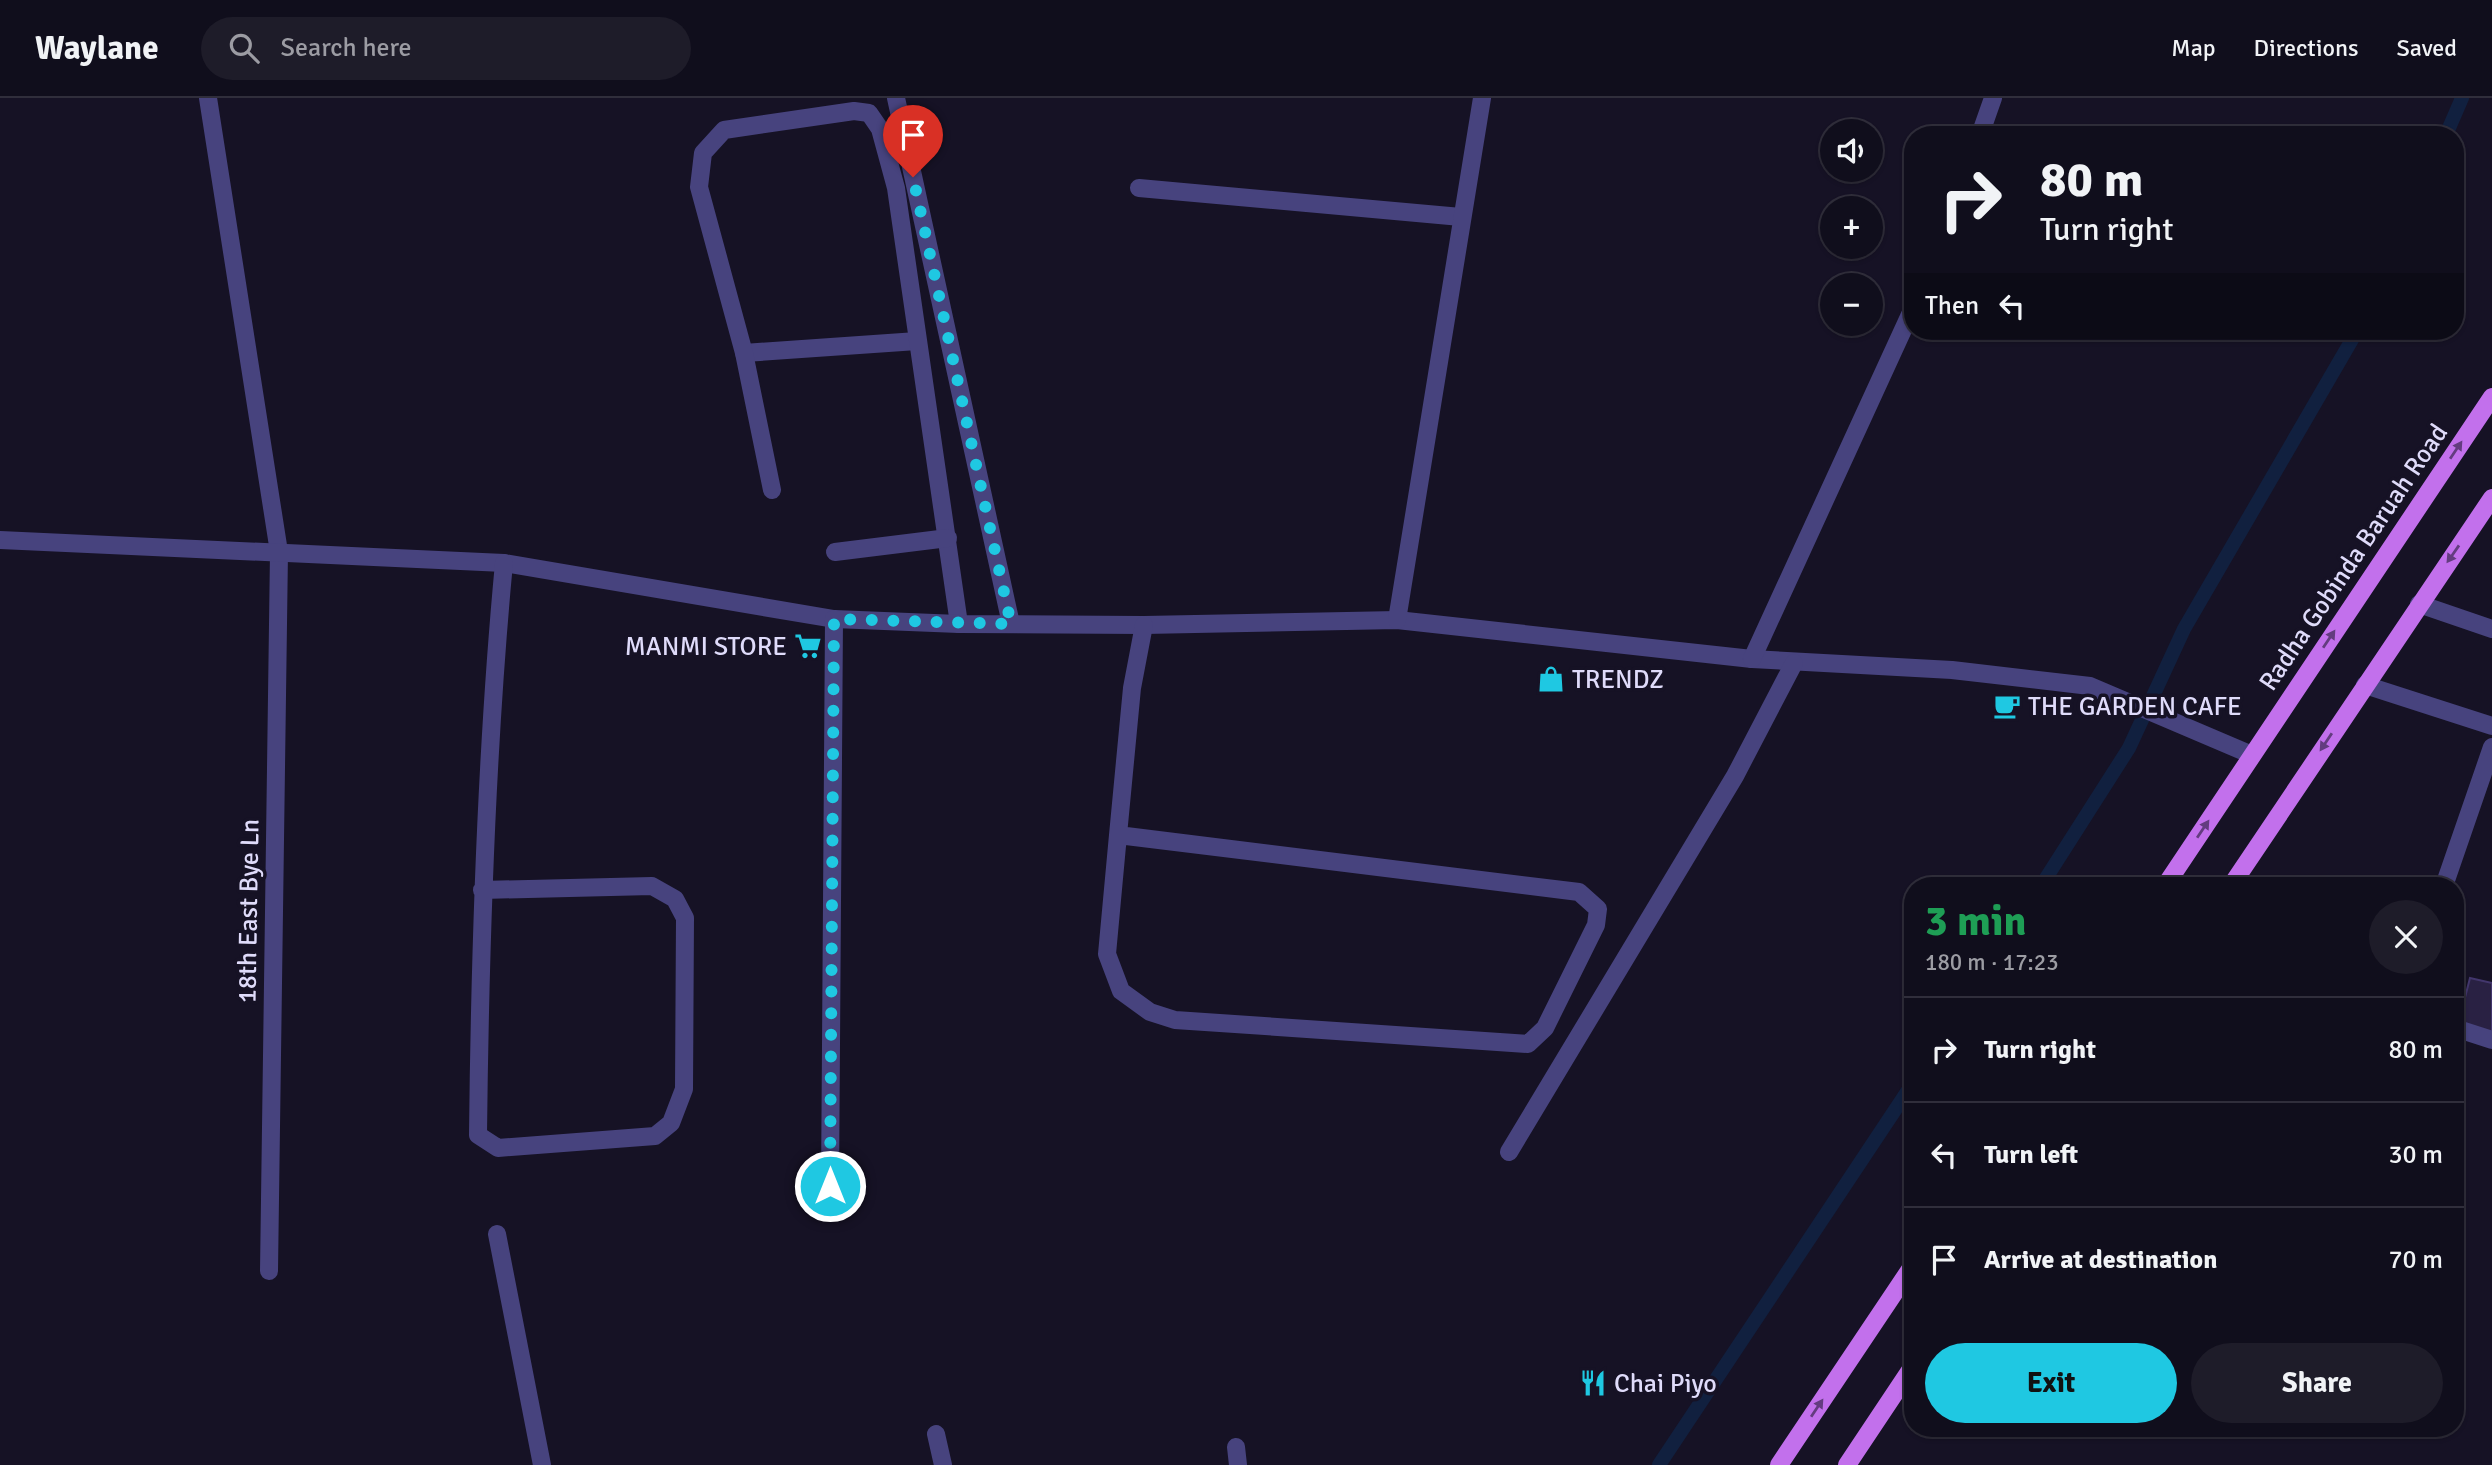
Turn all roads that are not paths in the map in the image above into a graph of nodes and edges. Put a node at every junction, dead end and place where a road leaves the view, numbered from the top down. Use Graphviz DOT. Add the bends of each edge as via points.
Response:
graph roads {
  1 [pos="208,98"];
  2 [pos="896,98"];
  3 [pos="1482,98"];
  4 [pos="1993,98"];
  5 [pos="1983,126"];
  6 [pos="1139,188"];
  7 [pos="1461,217"];
  8 [pos="1904,328"];
  9 [pos="918,341"];
  10 [pos="744,353"];
  11 [pos="2492,397"];
  12 [pos="772,490"];
  13 [pos="2492,498"];
  14 [pos="948,538"];
  15 [pos="0,540"];
  16 [pos="279,552"];
  17 [pos="835,552"];
  18 [pos="505,563"];
  19 [pos="2419,604"];
  20 [pos="834,619"];
  21 [pos="1396,620"];
  22 [pos="959,624"];
  23 [pos="1011,624"];
  24 [pos="1144,625"];
  25 [pos="2492,629"];
  26 [pos="1752,659"];
  27 [pos="1794,663"];
  28 [pos="2365,685"];
  29 [pos="2492,726"];
  30 [pos="2492,747"];
  31 [pos="2252,755"];
  32 [pos="1118,835"];
  33 [pos="2171,877"];
  34 [pos="2237,877"];
  35 [pos="2447,877"];
  36 [pos="482,890"];
  37 [pos="2464,1031"];
  38 [pos="2492,1040"];
  39 [pos="1509,1152"];
  40 [pos="830,1186"];
  41 [pos="497,1234"];
  42 [pos="269,1271"];
  43 [pos="1904,1278"];
  44 [pos="1904,1380"];
  45 [pos="936,1434"];
  46 [pos="1236,1447"];
  47 [pos="542,1465"];
  48 [pos="943,1465"];
  49 [pos="1238,1465"];
  50 [pos="1779,1465"];
  51 [pos="1847,1465"];
  1 -- 16 [label="street, 18th East Bye Ln"];
  2 -- 23 [label="street"];
  3 -- 7 [label="street"];
  4 -- 5 [label="street"];
  6 -- 7 [label="street"];
  7 -- 21 [label="street"];
  8 -- 26 [label="street"];
  9 -- 10 [label="street"];
  9 -- 10 [label="street" via="896,188 880,129 869,113 854,111 724,130 703,153 699,187"];
  9 -- 14 [label="street"];
  10 -- 12 [label="street"];
  31 -- 11 [label="main road, Radha Gobinda Baruah Road, one-way"];
  13 -- 19 [label="main road, one-way"];
  14 -- 17 [label="street"];
  14 -- 22 [label="street"];
  15 -- 16 [label="street"];
  16 -- 18 [label="street"];
  16 -- 42 [label="street, 18th East Bye Ln"];
  18 -- 20 [label="street"];
  18 -- 36 [label="street"];
  19 -- 25 [label="street"];
  19 -- 28 [label="main road"];
  20 -- 22 [label="street"];
  20 -- 40 [label="street"];
  21 -- 24 [label="street"];
  21 -- 26 [label="street"];
  22 -- 23 [label="street"];
  23 -- 24 [label="street"];
  24 -- 32 [label="street" via="1132,688"];
  26 -- 27 [label="street"];
  27 -- 31 [label="street" via="1952,670 2090,686"];
  27 -- 39 [label="street" via="1735,776"];
  28 -- 29 [label="street"];
  28 -- 34 [label="main road, one-way"];
  30 -- 35 [label="street"];
  33 -- 31 [label="main road, Radha Gobinda Baruah Road, one-way"];
  32 -- 32 [label="street" via="1579,892 1598,909 1596,925 1545,1028 1528,1044 1175,1020 1150,1012 1121,991 1107,954"];
  36 -- 36 [label="street" via="652,886 675,900 685,918 684,1088 671,1123 655,1136 498,1148 478,1135"];
  37 -- 38 [label="street"];
  41 -- 47 [label="street"];
  50 -- 43 [label="main road, one-way"];
  44 -- 51 [label="main road"];
  45 -- 48 [label="street"];
  46 -- 49 [label="street"];
}
